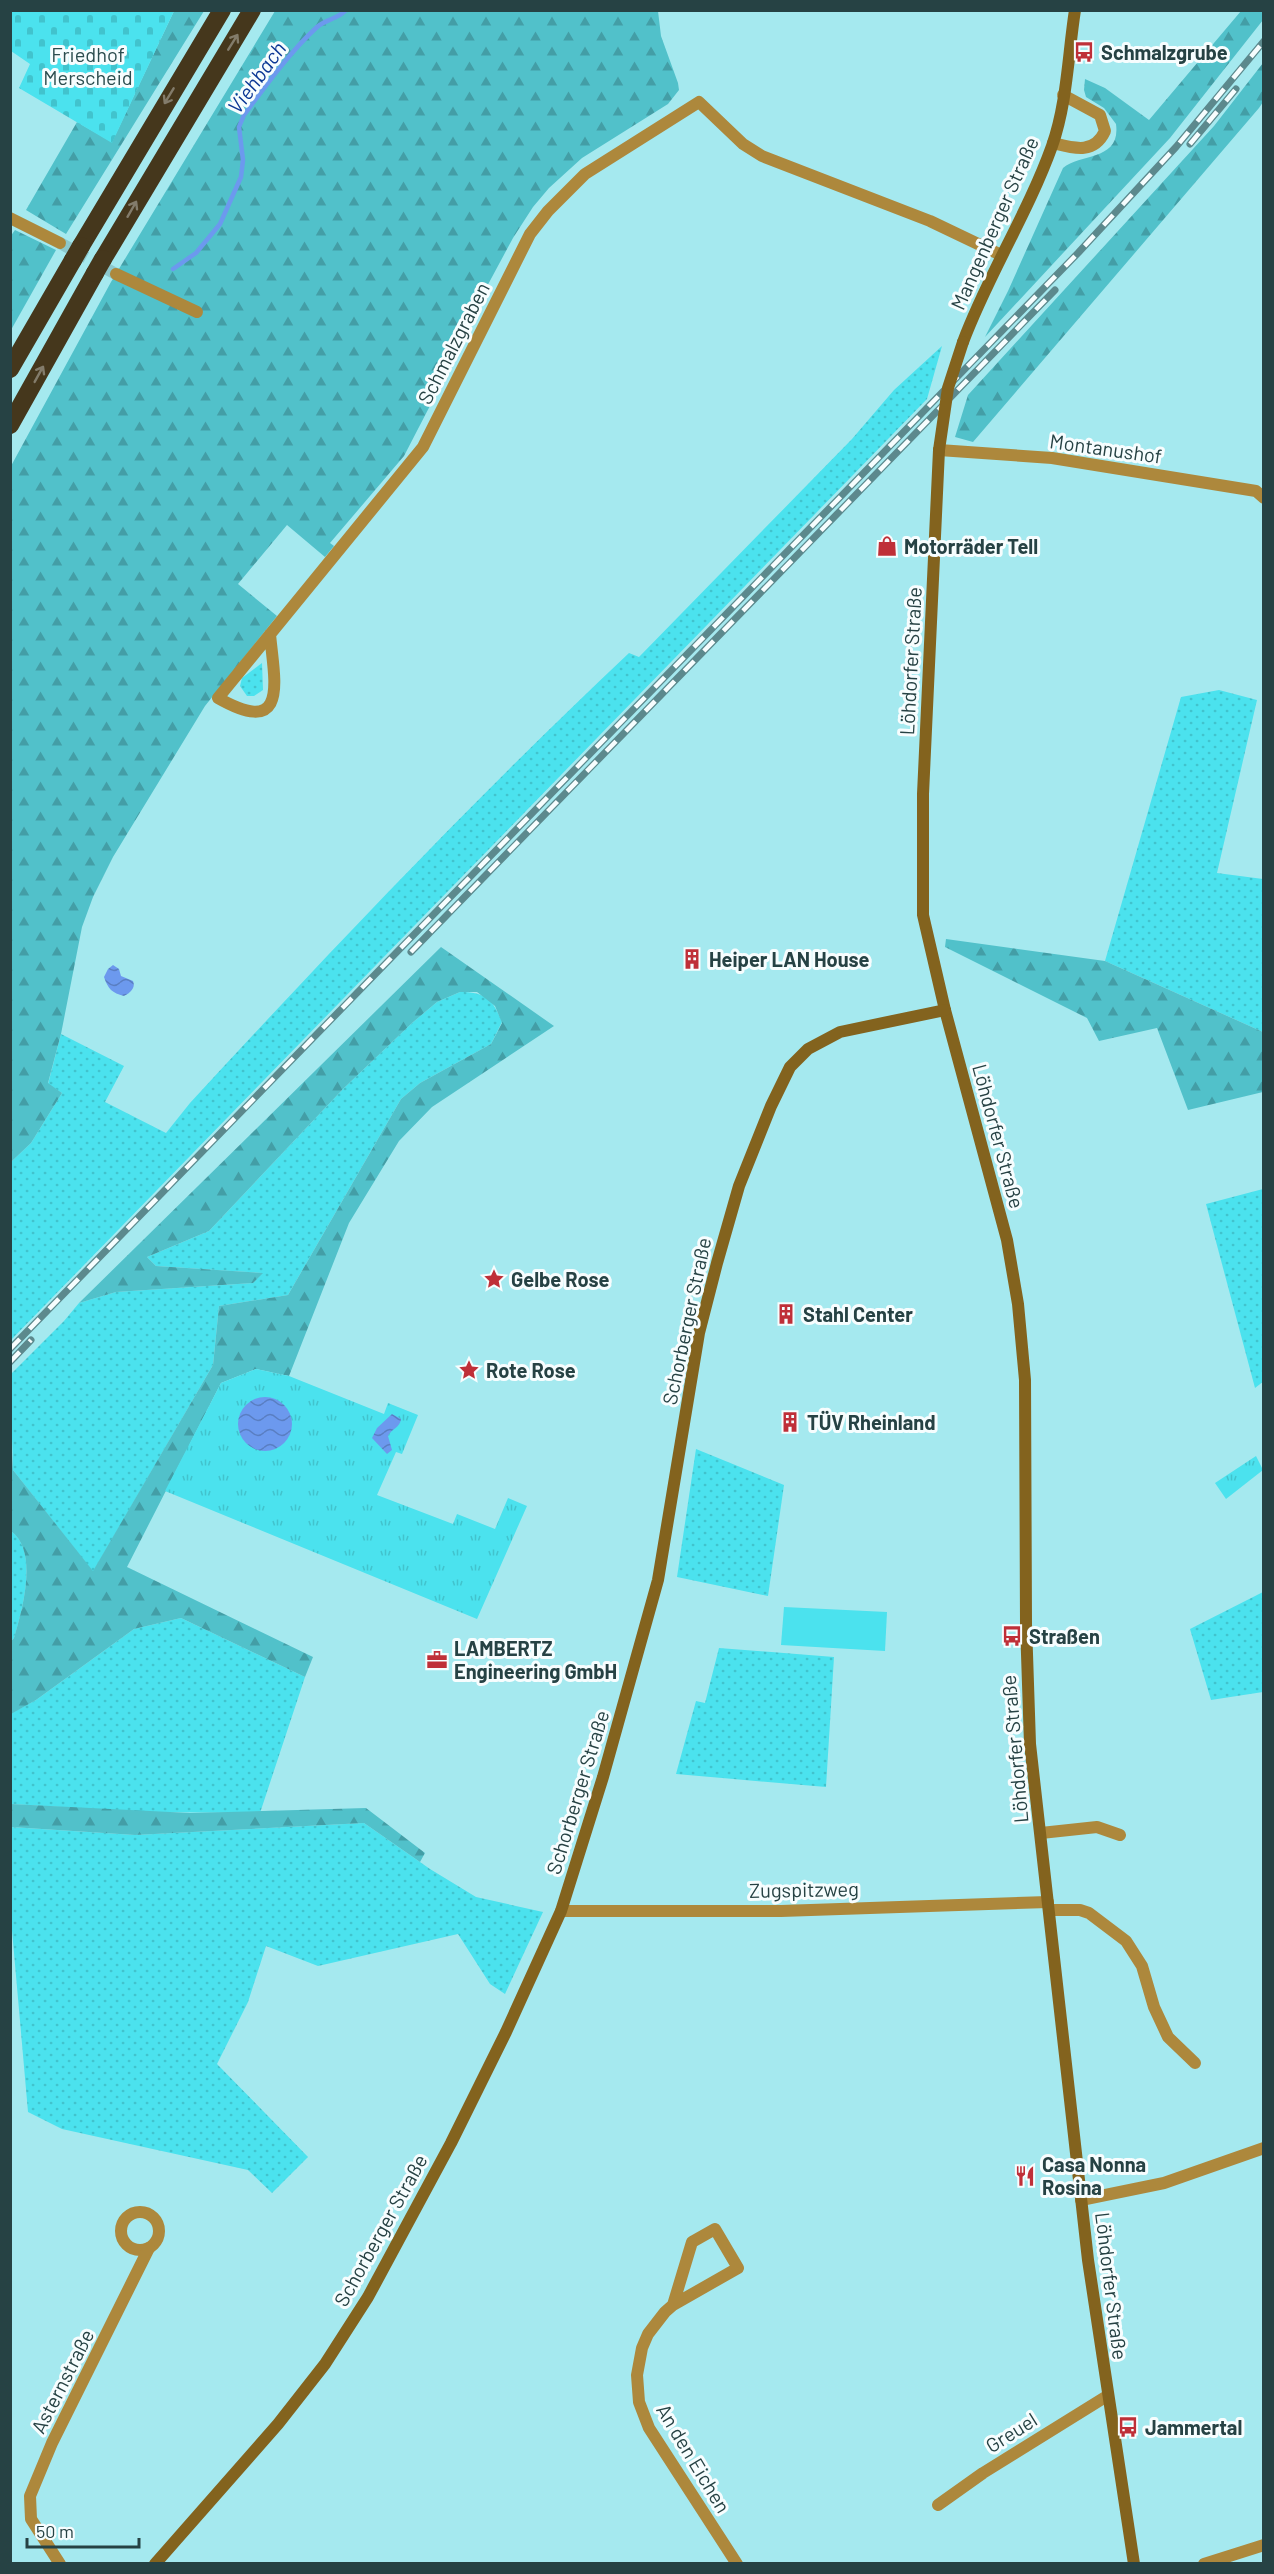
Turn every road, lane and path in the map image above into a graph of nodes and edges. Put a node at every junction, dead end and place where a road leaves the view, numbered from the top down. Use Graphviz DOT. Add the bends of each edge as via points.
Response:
graph roads {
  1 [pos="222,10"];
  2 [pos="252,10"];
  3 [pos="1075,10"];
  4 [pos="1063,95"];
  5 [pos="1053,143"];
  6 [pos="10,218"];
  7 [pos="60,243"];
  8 [pos="1001,255"];
  9 [pos="116,274"];
  10 [pos="197,312"];
  11 [pos="10,369"];
  12 [pos="10,425"];
  13 [pos="939,450"];
  14 [pos="1263,498"];
  15 [pos="270,634"];
  16 [pos="945,1010"];
  17 [pos="1041,1833"];
  18 [pos="1120,1835"];
  19 [pos="1049,1906"];
  20 [pos="561,1911"];
  21 [pos="1195,2063"];
  22 [pos="1263,2148"];
  23 [pos="1081,2200"];
  24 [pos="149,2248"];
  25 [pos="673,2304"];
  26 [pos="1107,2396"];
  27 [pos="938,2505"];
  28 [pos="1263,2545"];
  29 [pos="60,2564"];
  30 [pos="155,2564"];
  31 [pos="737,2564"];
  32 [pos="1134,2564"];
  33 [pos="1204,2564"];
  1 -- 11 [label="highway, one-way"];
  12 -- 2 [label="highway, one-way" via="99,266"];
  3 -- 4 [label="main road, Mangenberger Straße"];
  4 -- 5 [label="main road, Mangenberger Straße"];
  4 -- 5 [label="street" via="1100,115 1105,131 1089,147 1079,149"];
  5 -- 8 [label="main road, Mangenberger Straße"];
  6 -- 7 [label="street"];
  8 -- 13 [label="main road, Mangenberger Straße, bridge" via="980,298 948,388"];
  8 -- 15 [label="street, Schmalzgraben" via="930,221 762,156 743,144 699,102 585,174 548,210 530,234 423,447"];
  9 -- 10 [label="street"];
  13 -- 14 [label="street, Montanushof" via="1052,459 1256,491"];
  13 -- 16 [label="main road, Löhdorfer Straße" via="921,890"];
  15 -- 15 [label="street, Schmalzgraben" via="248,662 218,698 250,711 266,708 276,684"];
  16 -- 17 [label="main road, Löhdorfer Straße" via="1007,1240 1018,1304 1026,1380 1027,1682"];
  16 -- 20 [label="main road, Schorberger Straße" via="840,1032 818,1043 790,1067 771,1106 739,1186 717,1263 699,1333 658,1580"];
  17 -- 18 [label="street, Löhdorfer Straße" via="1097,1827"];
  17 -- 19 [label="main road, Löhdorfer Straße"];
  19 -- 20 [label="street, Zugspitzweg"];
  19 -- 21 [label="street" via="1089,1913 1126,1941 1142,1966 1168,2037"];
  19 -- 23 [label="main road, Löhdorfer Straße"];
  20 -- 30 [label="main road, Schorberger Straße" via="451,2143 368,2297 325,2364 278,2424"];
  22 -- 23 [label="street" via="1173,2180"];
  23 -- 26 [label="main road, Löhdorfer Straße"];
  24 -- 29 [label="street, Asternstraße" via="52,2443 30,2496 33,2522"];
  25 -- 25 [label="street, An den Eichen" via="738,2268 715,2229 692,2242"];
  25 -- 31 [label="street, An den Eichen" via="657,2320 642,2348 637,2375 639,2402 654,2437"];
  26 -- 27 [label="street, Greuel"];
  26 -- 32 [label="main road, Löhdorfer Straße"];
  28 -- 33 [label="street"];
}
